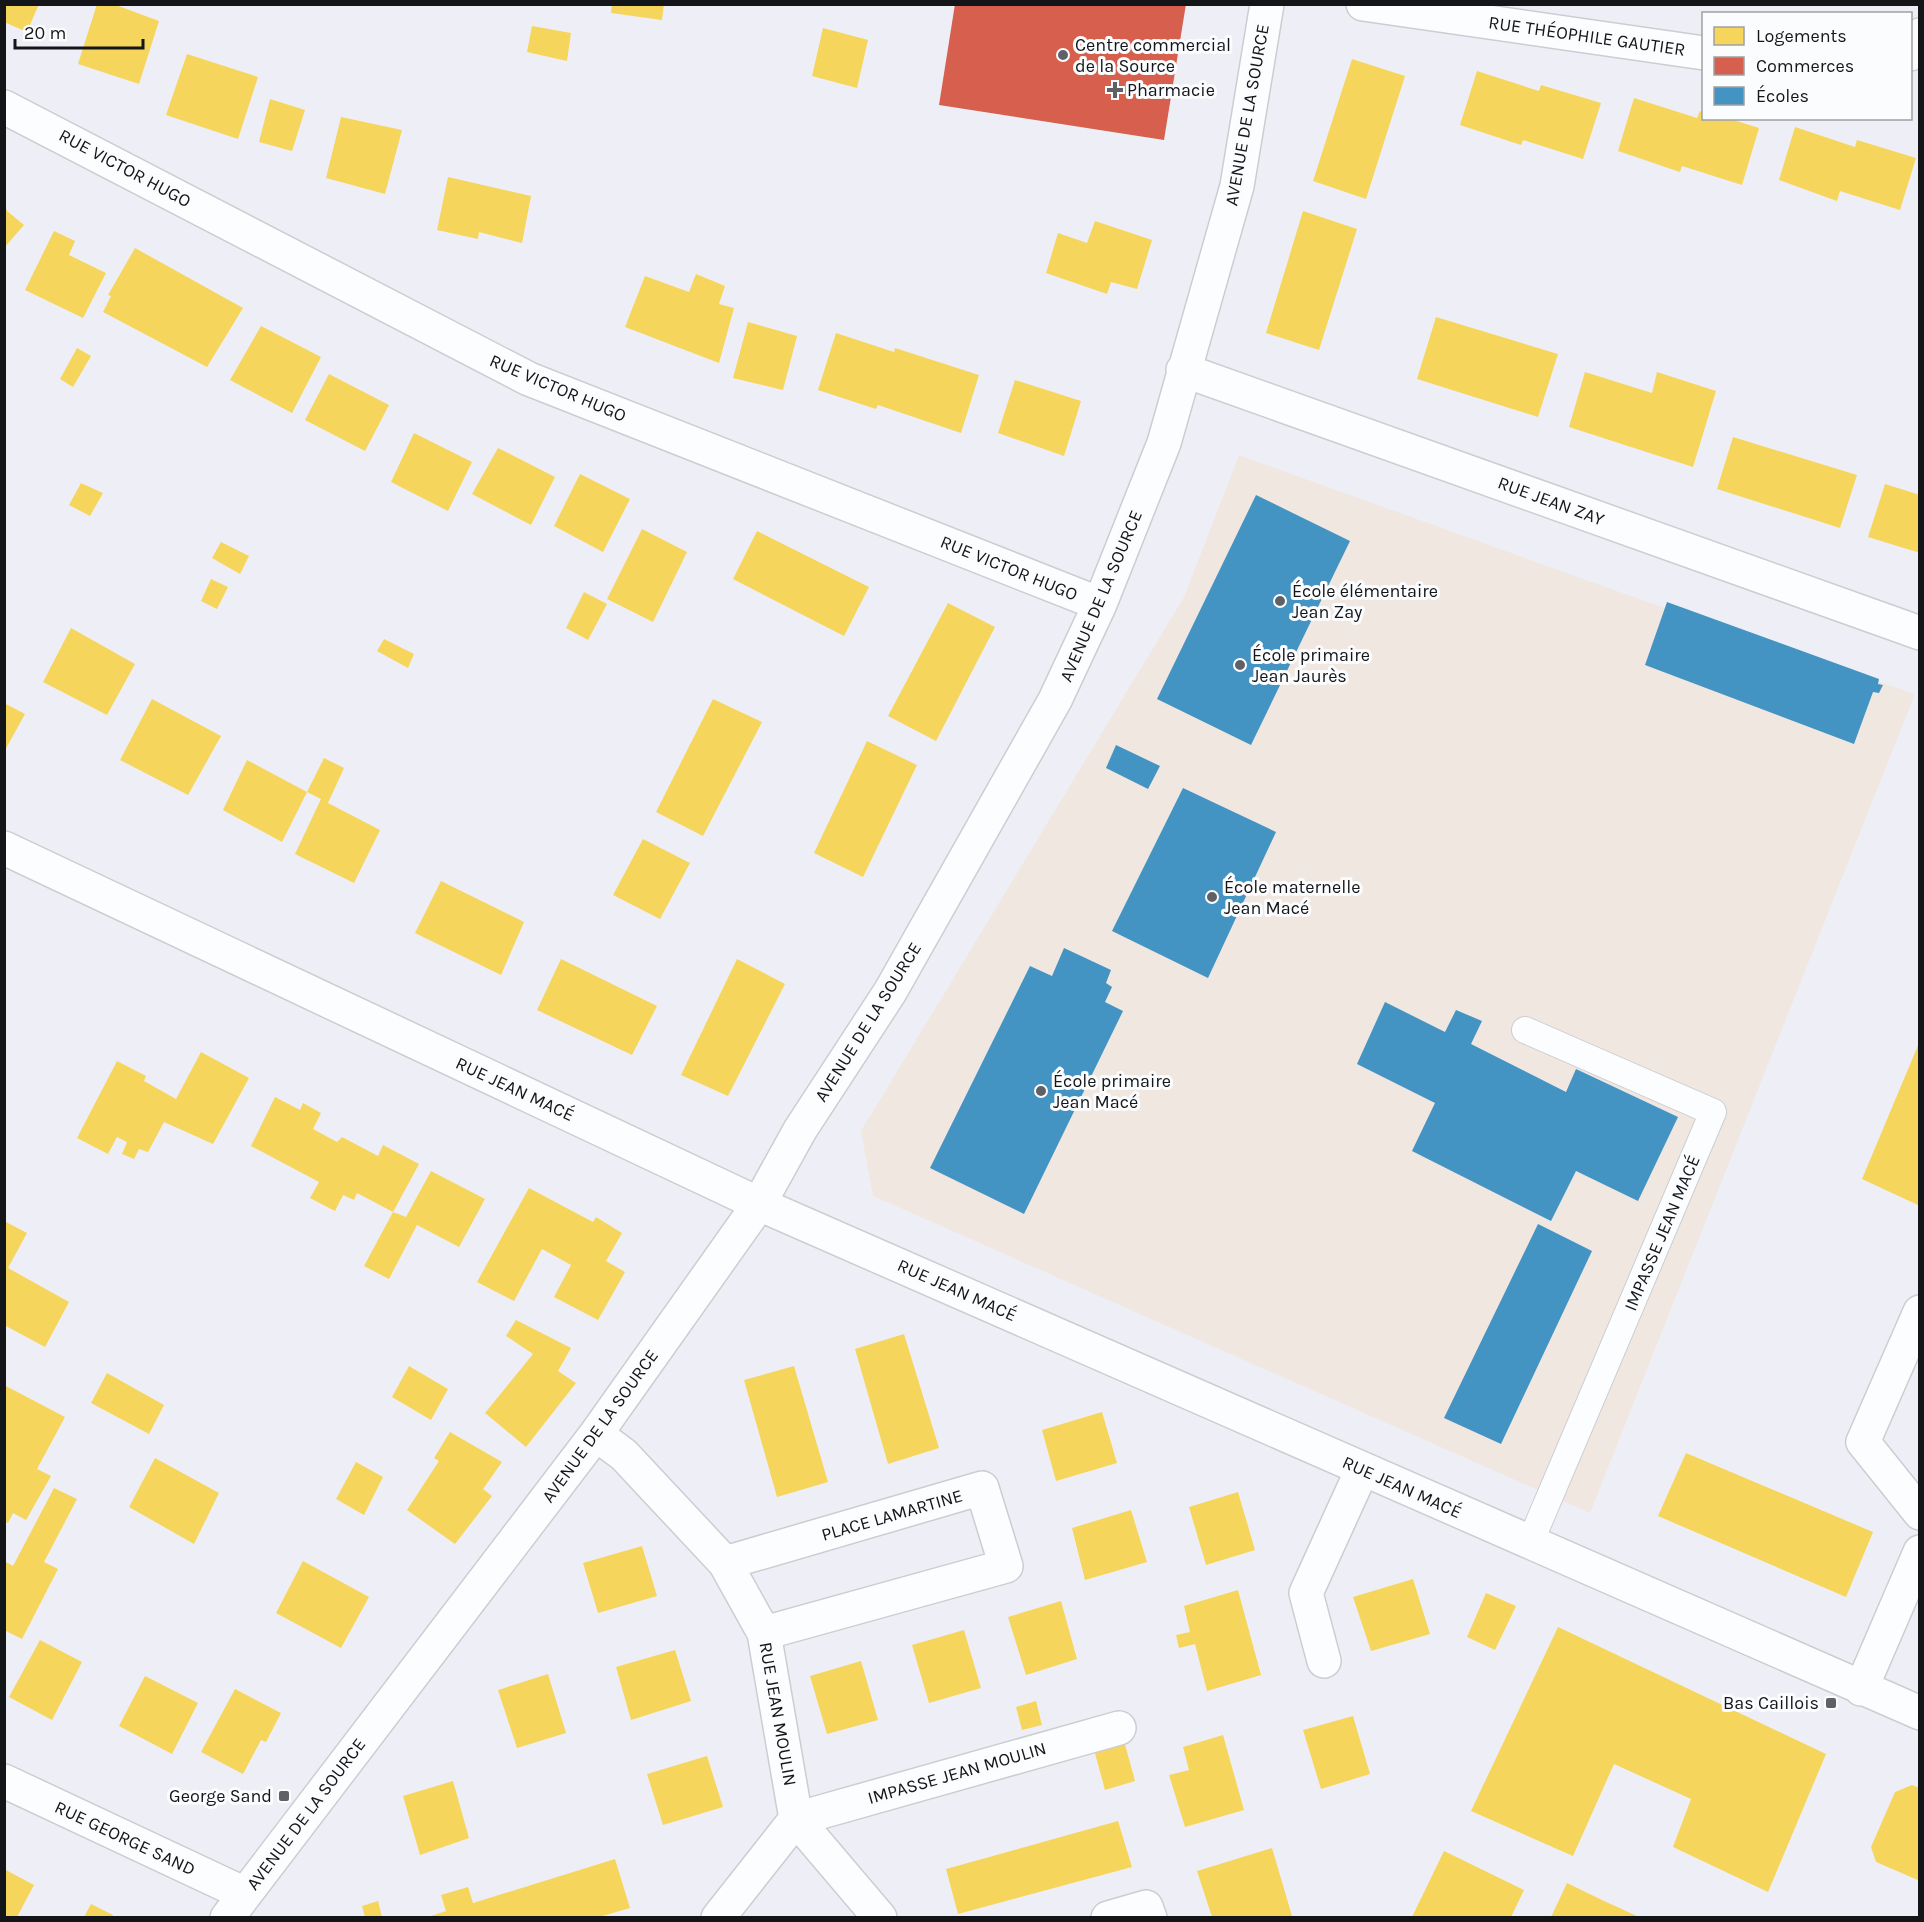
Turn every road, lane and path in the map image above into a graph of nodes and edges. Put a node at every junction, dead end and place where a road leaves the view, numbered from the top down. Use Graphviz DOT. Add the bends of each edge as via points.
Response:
graph roads {
  1 [pos="1267,4"];
  2 [pos="1363,4"];
  3 [pos="1920,35"];
  4 [pos="1702,53"];
  5 [pos="1912,53"];
  6 [pos="4,107"];
  7 [pos="1183,369"];
  8 [pos="1100,604"];
  9 [pos="1920,633"];
  10 [pos="4,848"];
  11 [pos="1525,1030"];
  12 [pos="759,1204"];
  13 [pos="1920,1312"];
  14 [pos="597,1434"];
  15 [pos="1362,1470"];
  16 [pos="1920,1513"];
  17 [pos="1530,1543"];
  18 [pos="1920,1552"];
  19 [pos="725,1563"];
  20 [pos="764,1633"];
  21 [pos="1324,1661"];
  22 [pos="1861,1689"];
  23 [pos="1920,1713"];
  24 [pos="1119,1728"];
  25 [pos="4,1781"];
  26 [pos="796,1819"];
  27 [pos="236,1906"];
  28 [pos="718,1917"];
  29 [pos="880,1917"];
  30 [pos="1108,1917"];
  31 [pos="1150,1917"];
  1 -- 7 [label="street, AVENUE DE LA SOURCE" via="1237,186"];
  2 -- 4 [label="street, RUE THÉOPHILE GAUTIER"];
  3 -- 5 [label="street"];
  6 -- 8 [label="street, RUE VICTOR HUGO" via="529,380"];
  7 -- 8 [label="street, AVENUE DE LA SOURCE" via="1164,443"];
  7 -- 9 [label="street, RUE JEAN ZAY"];
  8 -- 12 [label="street, AVENUE DE LA SOURCE" via="1055,700 902,971 800,1130"];
  10 -- 12 [label="street, RUE JEAN MACÉ"];
  11 -- 17 [label="lane, IMPASSE JEAN MACÉ" via="1713,1112"];
  12 -- 14 [label="street, AVENUE DE LA SOURCE"];
  12 -- 15 [label="street, RUE JEAN MACÉ"];
  13 -- 16 [label="street" via="1863,1442"];
  14 -- 19 [label="street, RUE JEAN MOULIN" via="624,1455"];
  14 -- 27 [label="street, AVENUE DE LA SOURCE"];
  15 -- 17 [label="street, RUE JEAN MACÉ"];
  15 -- 21 [label="street" via="1306,1593"];
  17 -- 22 [label="street, RUE JEAN MACÉ"];
  18 -- 22 [label="street"];
  19 -- 20 [label="street, RUE JEAN MOULIN"];
  19 -- 20 [label="street, PLACE LAMARTINE" via="982,1488 1006,1566"];
  20 -- 26 [label="street, RUE JEAN MOULIN"];
  22 -- 23 [label="street, RUE JEAN MACÉ"];
  24 -- 26 [label="street, IMPASSE JEAN MOULIN"];
  25 -- 27 [label="street, RUE GEORGE SAND"];
  26 -- 28 [label="street"];
  26 -- 29 [label="street"];
  30 -- 31 [label="street" via="1146,1907"];
}
